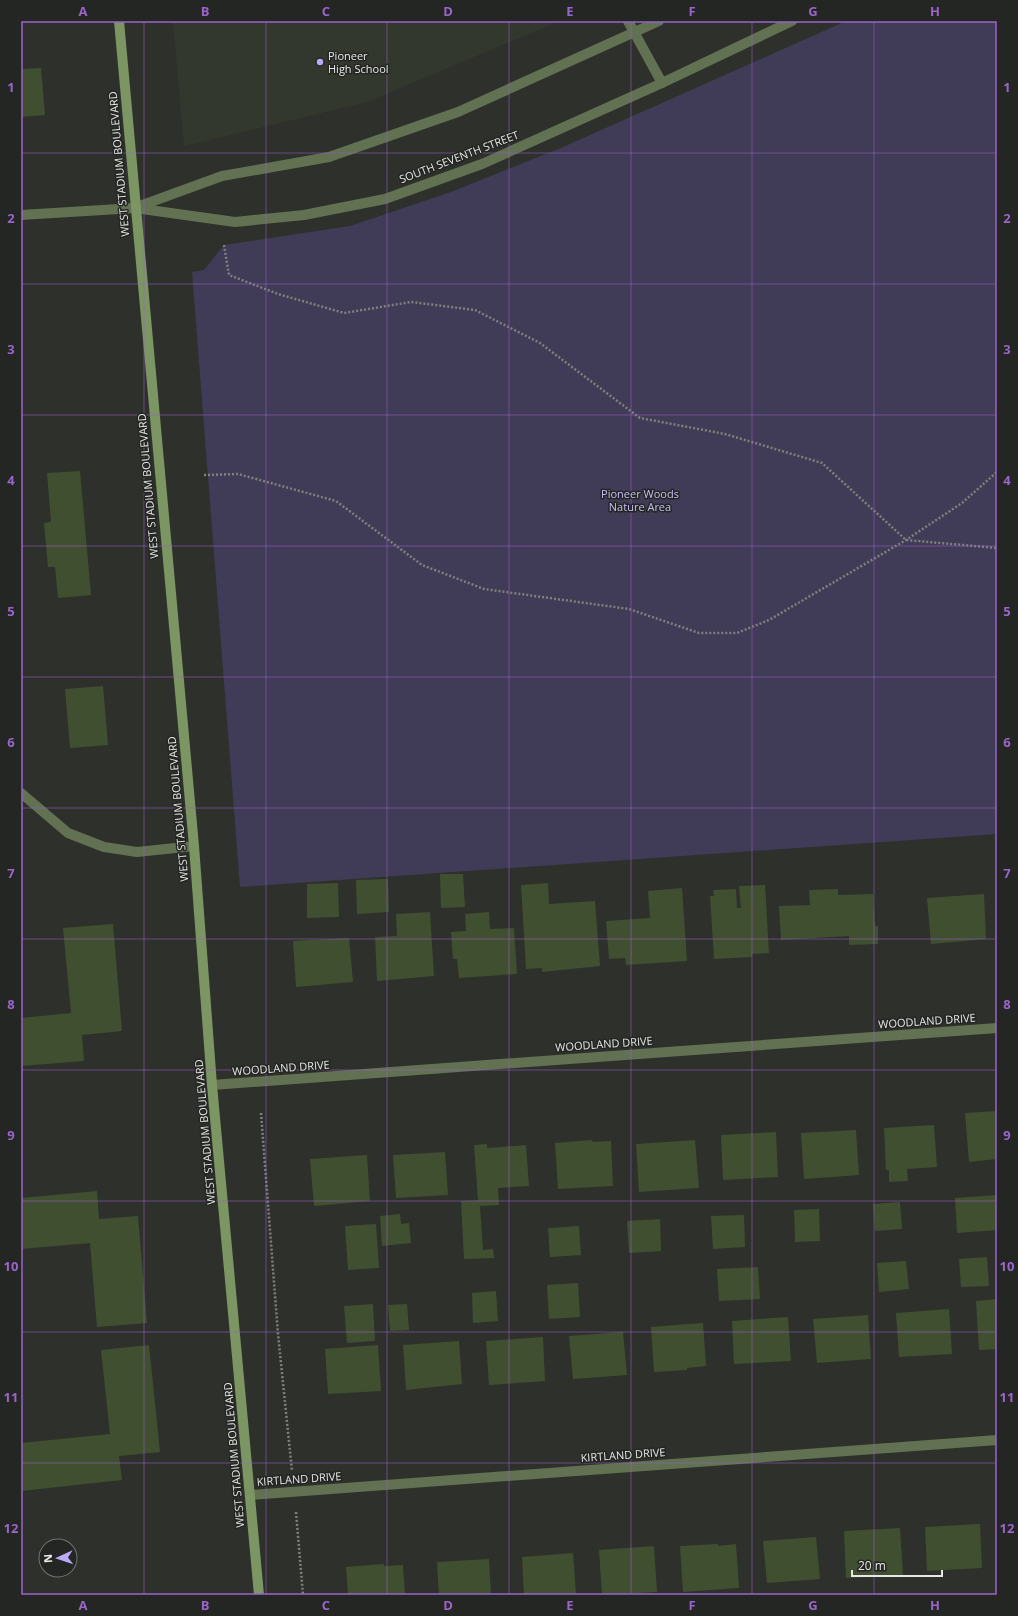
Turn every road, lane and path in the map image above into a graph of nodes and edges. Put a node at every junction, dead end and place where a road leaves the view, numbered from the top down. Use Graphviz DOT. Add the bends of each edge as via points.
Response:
graph roads {
  1 [pos="119,21"];
  2 [pos="628,21"];
  3 [pos="659,21"];
  4 [pos="792,21"];
  5 [pos="634,32"];
  6 [pos="662,84"];
  7 [pos="135,208"];
  8 [pos="21,215"];
  9 [pos="224,245"];
  10 [pos="997,472"];
  11 [pos="204,475"];
  12 [pos="906,540"];
  13 [pos="997,548"];
  14 [pos="21,793"];
  15 [pos="194,846"];
  16 [pos="997,1028"];
  17 [pos="212,1085"];
  18 [pos="261,1113"];
  19 [pos="997,1440"];
  20 [pos="294,1492"];
  21 [pos="250,1495"];
  22 [pos="259,1595"];
  23 [pos="303,1595"];
  1 -- 7 [label="main road, WEST STADIUM BOULEVARD"];
  2 -- 5 [label="street"];
  3 -- 5 [label="street, SOUTH SEVENTH STREET"];
  4 -- 6 [label="street, SOUTH SEVENTH STREET"];
  5 -- 6 [label="street"];
  5 -- 7 [label="street, SOUTH SEVENTH STREET" via="458,112 329,158 222,176"];
  6 -- 7 [label="street, SOUTH SEVENTH STREET" via="482,164 385,199 304,215 235,222"];
  7 -- 8 [label="street, SOUTH SEVENTH STREET"];
  7 -- 15 [label="main road, WEST STADIUM BOULEVARD"];
  9 -- 12 [label="path" via="229,275 278,294 344,313 411,302 475,310 540,342 640,418 725,434 822,463"];
  10 -- 12 [label="path" via="962,503"];
  11 -- 12 [label="path" via="238,474 336,501 422,565 484,589 629,609 699,633 737,632 769,620"];
  12 -- 13 [label="path"];
  14 -- 15 [label="street" via="68,832 104,847 137,852"];
  15 -- 17 [label="main road, WEST STADIUM BOULEVARD"];
  16 -- 17 [label="street, WOODLAND DRIVE"];
  17 -- 21 [label="main road, WEST STADIUM BOULEVARD"];
  18 -- 20 [label="path" via="278,1334"];
  19 -- 20 [label="street, KIRTLAND DRIVE"];
  20 -- 21 [label="street, KIRTLAND DRIVE"];
  20 -- 23 [label="path"];
  21 -- 22 [label="main road, WEST STADIUM BOULEVARD"];
}
